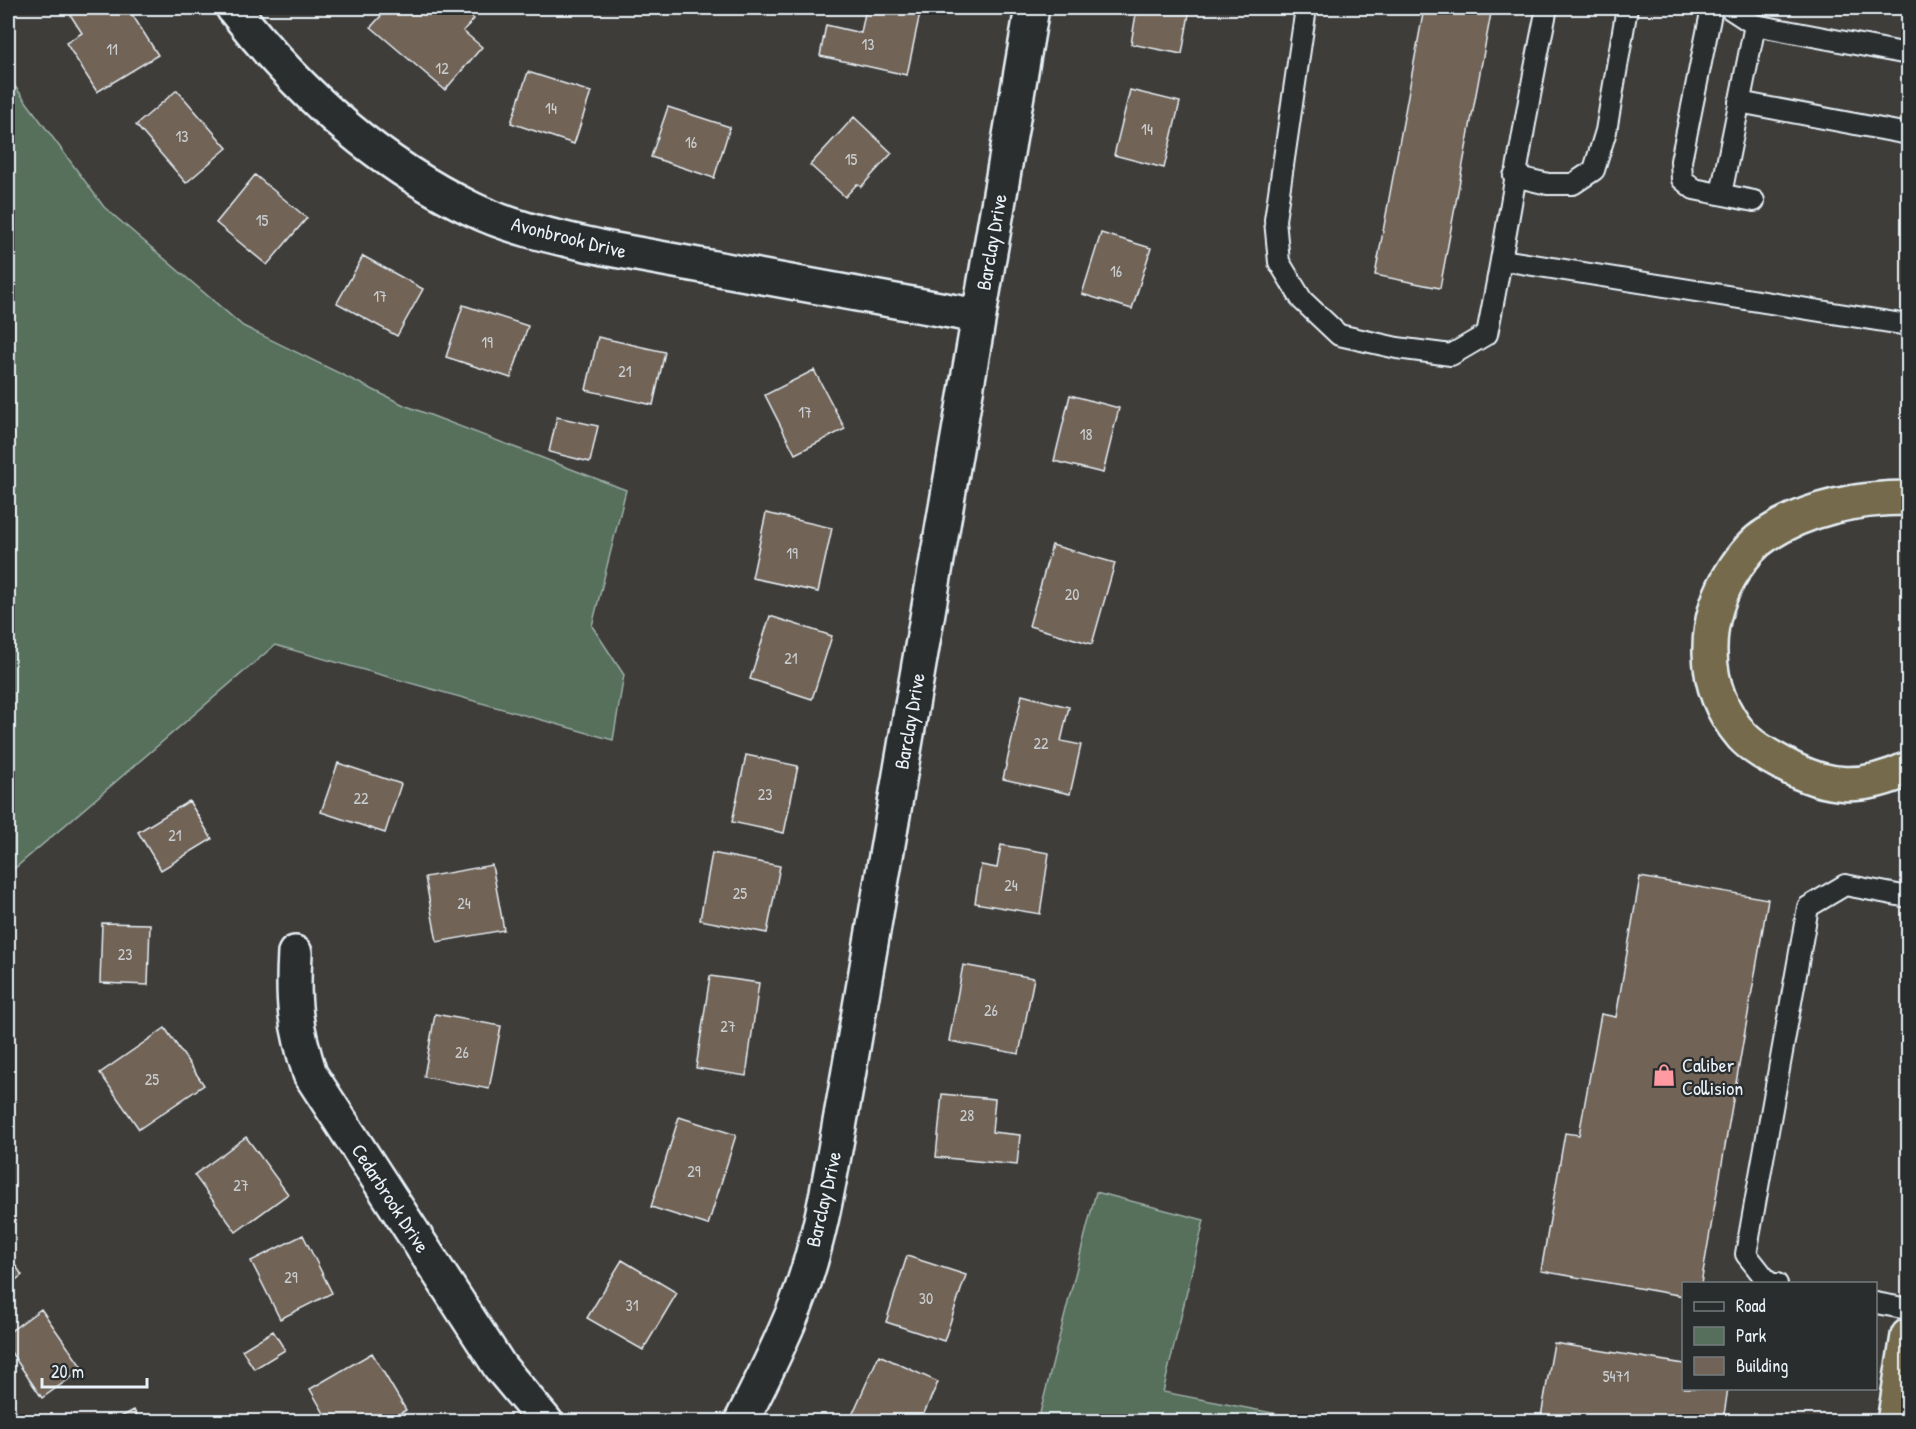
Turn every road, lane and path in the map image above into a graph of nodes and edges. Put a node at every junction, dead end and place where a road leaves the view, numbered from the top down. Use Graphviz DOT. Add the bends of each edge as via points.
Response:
graph roads {
  1 [pos="233,8"];
  2 [pos="1032,8"];
  3 [pos="1306,8"];
  4 [pos="1547,8"];
  5 [pos="1627,8"];
  6 [pos="1712,8"];
  7 [pos="1729,8"];
  8 [pos="1755,25"];
  9 [pos="1908,54"];
  10 [pos="1739,102"];
  11 [pos="1908,134"];
  12 [pos="1514,176"];
  13 [pos="1721,194"];
  14 [pos="1754,201"];
  15 [pos="1502,260"];
  16 [pos="978,316"];
  17 [pos="1908,325"];
  18 [pos="1908,498"];
  19 [pos="1908,769"];
  20 [pos="1908,897"];
  21 [pos="295,953"];
  22 [pos="1768,1282"];
  23 [pos="1877,1303"];
  24 [pos="1908,1310"];
  25 [pos="1908,1336"];
  26 [pos="546,1422"];
  27 [pos="741,1422"];
  28 [pos="1894,1422"];
  1 -- 16 [label="street, Avonbrook Drive" via="268,54 344,127 385,159 473,210 604,248"];
  2 -- 16 [label="street, Barclay Drive"];
  3 -- 15 [label="lane" via="1275,220 1280,262 1302,300 1340,335 1451,355 1487,334"];
  4 -- 12 [label="lane"];
  5 -- 12 [label="lane" via="1606,131 1594,170 1573,184 1548,184"];
  6 -- 13 [label="lane" via="1681,161 1682,179 1694,189"];
  7 -- 8 [label="lane"];
  8 -- 9 [label="lane"];
  8 -- 10 [label="lane"];
  10 -- 11 [label="lane"];
  10 -- 13 [label="lane"];
  12 -- 15 [label="lane"];
  13 -- 14 [label="lane"];
  15 -- 17 [label="lane"];
  16 -- 27 [label="street, Barclay Drive" via="824,1204 796,1303"];
  18 -- 19 [label="highway" via="1835,505 1811,512 1764,536 1743,556 1718,598 1709,637 1713,681 1722,703 1743,737 1756,747 1794,771 1841,785 1864,785"];
  20 -- 22 [label="lane" via="1845,885 1808,907 1746,1254"];
  21 -- 26 [label="street, Cedarbrook Drive" via="292,998 297,1034 310,1074 500,1367"];
  23 -- 24 [label="lane"];
  25 -- 28 [label="highway"];
}
